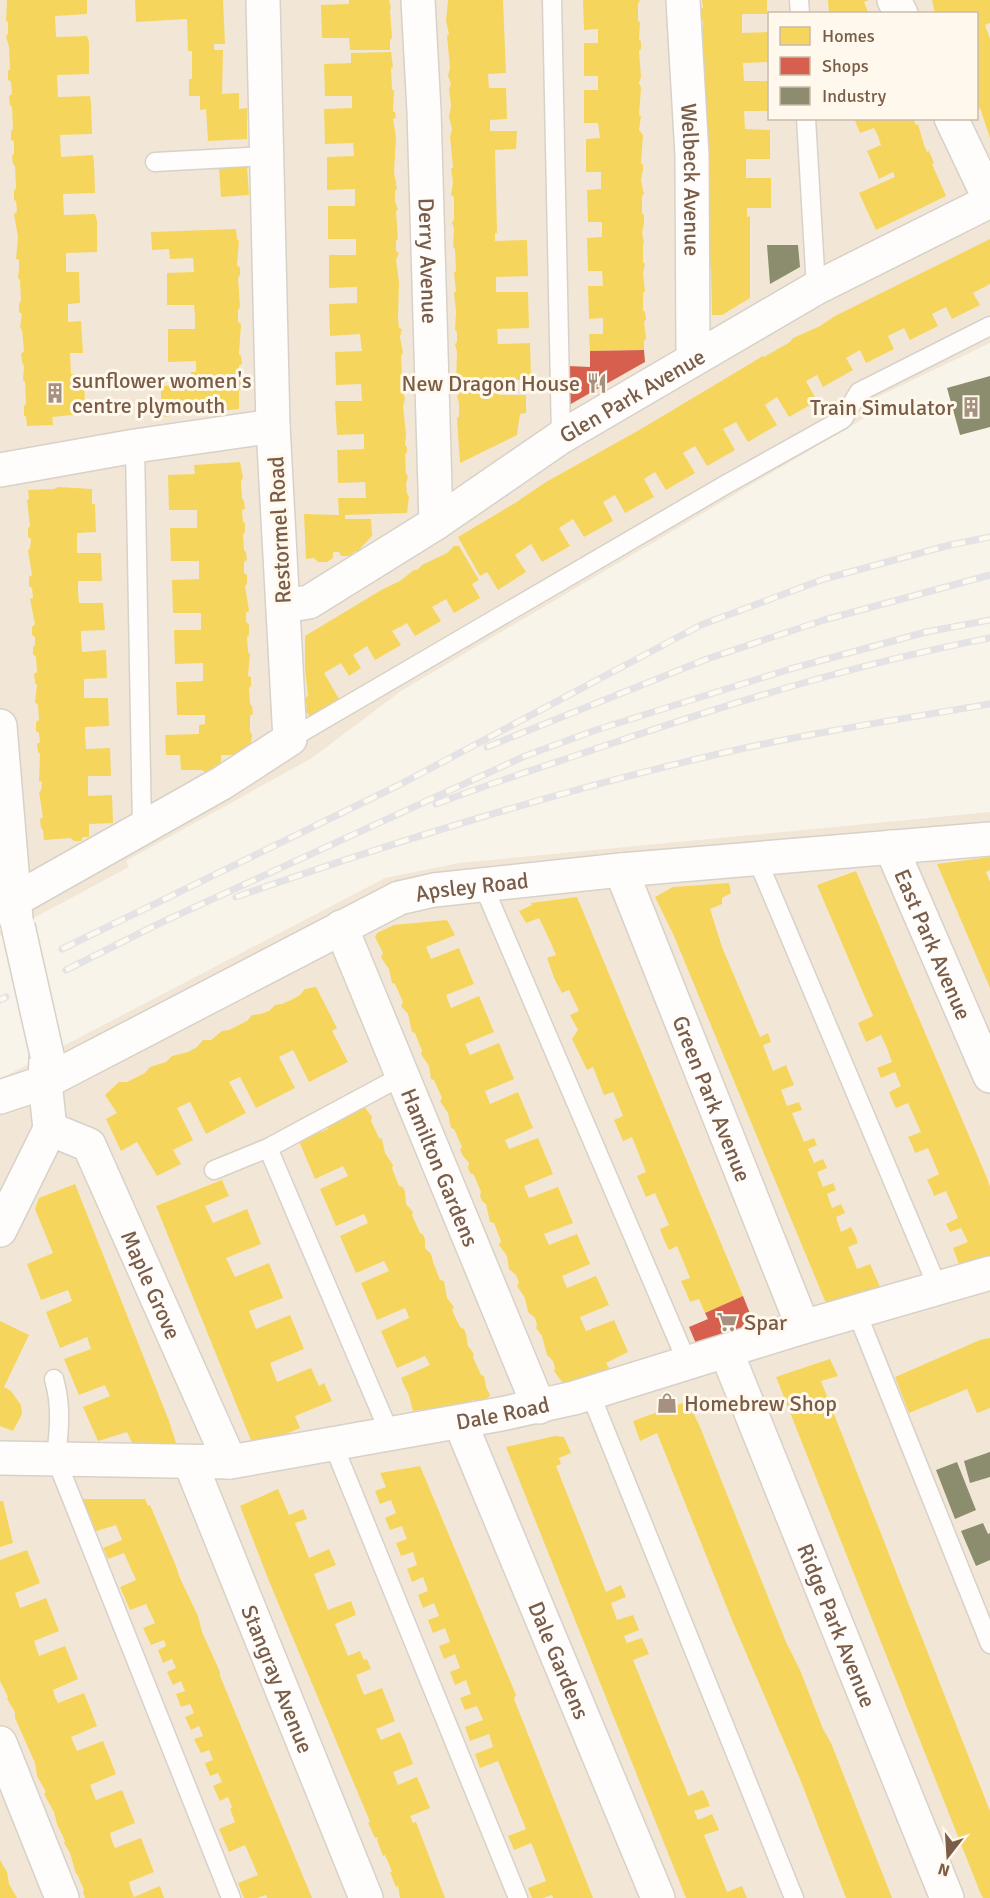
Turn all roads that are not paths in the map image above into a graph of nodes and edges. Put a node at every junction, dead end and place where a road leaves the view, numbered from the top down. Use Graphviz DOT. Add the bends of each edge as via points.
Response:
graph roads {
  1 [pos="263,0"];
  2 [pos="418,0"];
  3 [pos="552,0"];
  4 [pos="683,0"];
  5 [pos="806,120"];
  6 [pos="952,120"];
  7 [pos="267,156"];
  8 [pos="155,162"];
  9 [pos="990,200"];
  10 [pos="816,288"];
  11 [pos="990,326"];
  12 [pos="693,359"];
  13 [pos="273,426"];
  14 [pos="561,437"];
  15 [pos="135,446"];
  16 [pos="0,470"];
  17 [pos="436,523"];
  18 [pos="283,606"];
  19 [pos="0,726"];
  20 [pos="290,739"];
  21 [pos="142,829"];
  22 [pos="990,839"];
  23 [pos="891,847"];
  24 [pos="757,859"];
  25 [pos="621,870"];
  26 [pos="483,885"];
  27 [pos="12,915"];
  28 [pos="340,927"];
  29 [pos="46,1069"];
  30 [pos="402,1076"];
  31 [pos="990,1076"];
  32 [pos="0,1097"];
  33 [pos="50,1129"];
  34 [pos="268,1148"];
  35 [pos="214,1170"];
  36 [pos="0,1230"];
  37 [pos="990,1273"];
  38 [pos="938,1288"];
  39 [pos="857,1313"];
  40 [pos="803,1327"];
  41 [pos="726,1351"];
  42 [pos="687,1362"];
  43 [pos="54,1379"];
  44 [pos="590,1393"];
  45 [pos="539,1407"];
  46 [pos="460,1422"];
  47 [pos="390,1434"];
  48 [pos="333,1444"];
  49 [pos="0,1458"];
  50 [pos="56,1459"];
  51 [pos="190,1462"];
  52 [pos="230,1462"];
  53 [pos="990,1644"];
  54 [pos="0,1743"];
  55 [pos="62,1898"];
  56 [pos="231,1898"];
  57 [pos="366,1898"];
  58 [pos="518,1898"];
  59 [pos="658,1898"];
  60 [pos="794,1898"];
  61 [pos="947,1898"];
  1 -- 7 [label="street, Restormel Road"];
  2 -- 17 [label="street, Derry Avenue"];
  3 -- 14 [label="lane"];
  4 -- 12 [label="street, Welbeck Avenue" via="692,155"];
  5 -- 10 [label="lane"];
  6 -- 9 [label="street"];
  7 -- 8 [label="lane"];
  7 -- 13 [label="street, Restormel Road"];
  9 -- 10 [label="street, Glen Park Avenue"];
  10 -- 12 [label="street, Glen Park Avenue"];
  11 -- 20 [label="lane" via="859,392 843,419"];
  12 -- 14 [label="street, Glen Park Avenue"];
  13 -- 15 [label="street"];
  13 -- 18 [label="street, Restormel Road"];
  14 -- 17 [label="street, Glen Park Avenue"];
  15 -- 16 [label="street"];
  15 -- 21 [label="lane"];
  17 -- 18 [label="street, Glen Park Avenue" via="309,602"];
  18 -- 20 [label="street, Restormel Road"];
  19 -- 27 [label="street"];
  20 -- 21 [label="street"];
  21 -- 27 [label="street"];
  22 -- 23 [label="street, Apsley Road"];
  23 -- 24 [label="street, Apsley Road"];
  23 -- 31 [label="street, East Park Avenue"];
  24 -- 25 [label="street, Apsley Road"];
  24 -- 38 [label="lane"];
  25 -- 26 [label="street, Apsley Road"];
  25 -- 40 [label="street, Green Park Avenue"];
  26 -- 28 [label="street, Apsley Road" via="399,898"];
  26 -- 42 [label="lane"];
  27 -- 29 [label="street, bridge"];
  28 -- 29 [label="street, Apsley Road"];
  28 -- 30 [label="street, Hamilton Gardens"];
  29 -- 32 [label="street, Apsley Road"];
  29 -- 33 [label="street"];
  30 -- 34 [label="lane"];
  30 -- 45 [label="street, Hamilton Gardens"];
  33 -- 36 [label="street"];
  33 -- 52 [label="street, Maple Grove" via="89,1145"];
  34 -- 35 [label="lane"];
  34 -- 47 [label="lane"];
  37 -- 38 [label="street, Dale Road"];
  38 -- 39 [label="street, Dale Road"];
  39 -- 40 [label="street, Dale Road"];
  39 -- 53 [label="lane"];
  40 -- 41 [label="street, Dale Road"];
  41 -- 42 [label="street, Dale Road"];
  41 -- 61 [label="street, Ridge Park Avenue"];
  42 -- 44 [label="street, Dale Road"];
  43 -- 50 [label="lane" via="60,1414"];
  44 -- 45 [label="street, Dale Road"];
  44 -- 60 [label="lane"];
  45 -- 46 [label="street, Dale Road"];
  46 -- 47 [label="street, Dale Road"];
  46 -- 59 [label="street, Dale Gardens"];
  47 -- 48 [label="street, Dale Road"];
  48 -- 52 [label="street, Dale Road"];
  48 -- 58 [label="lane"];
  49 -- 50 [label="street, Dale Road"];
  50 -- 51 [label="street, Dale Road"];
  50 -- 56 [label="lane"];
  51 -- 52 [label="street, Dale Road"];
  51 -- 57 [label="street, Stangray Avenue"];
  54 -- 55 [label="street"];
}
